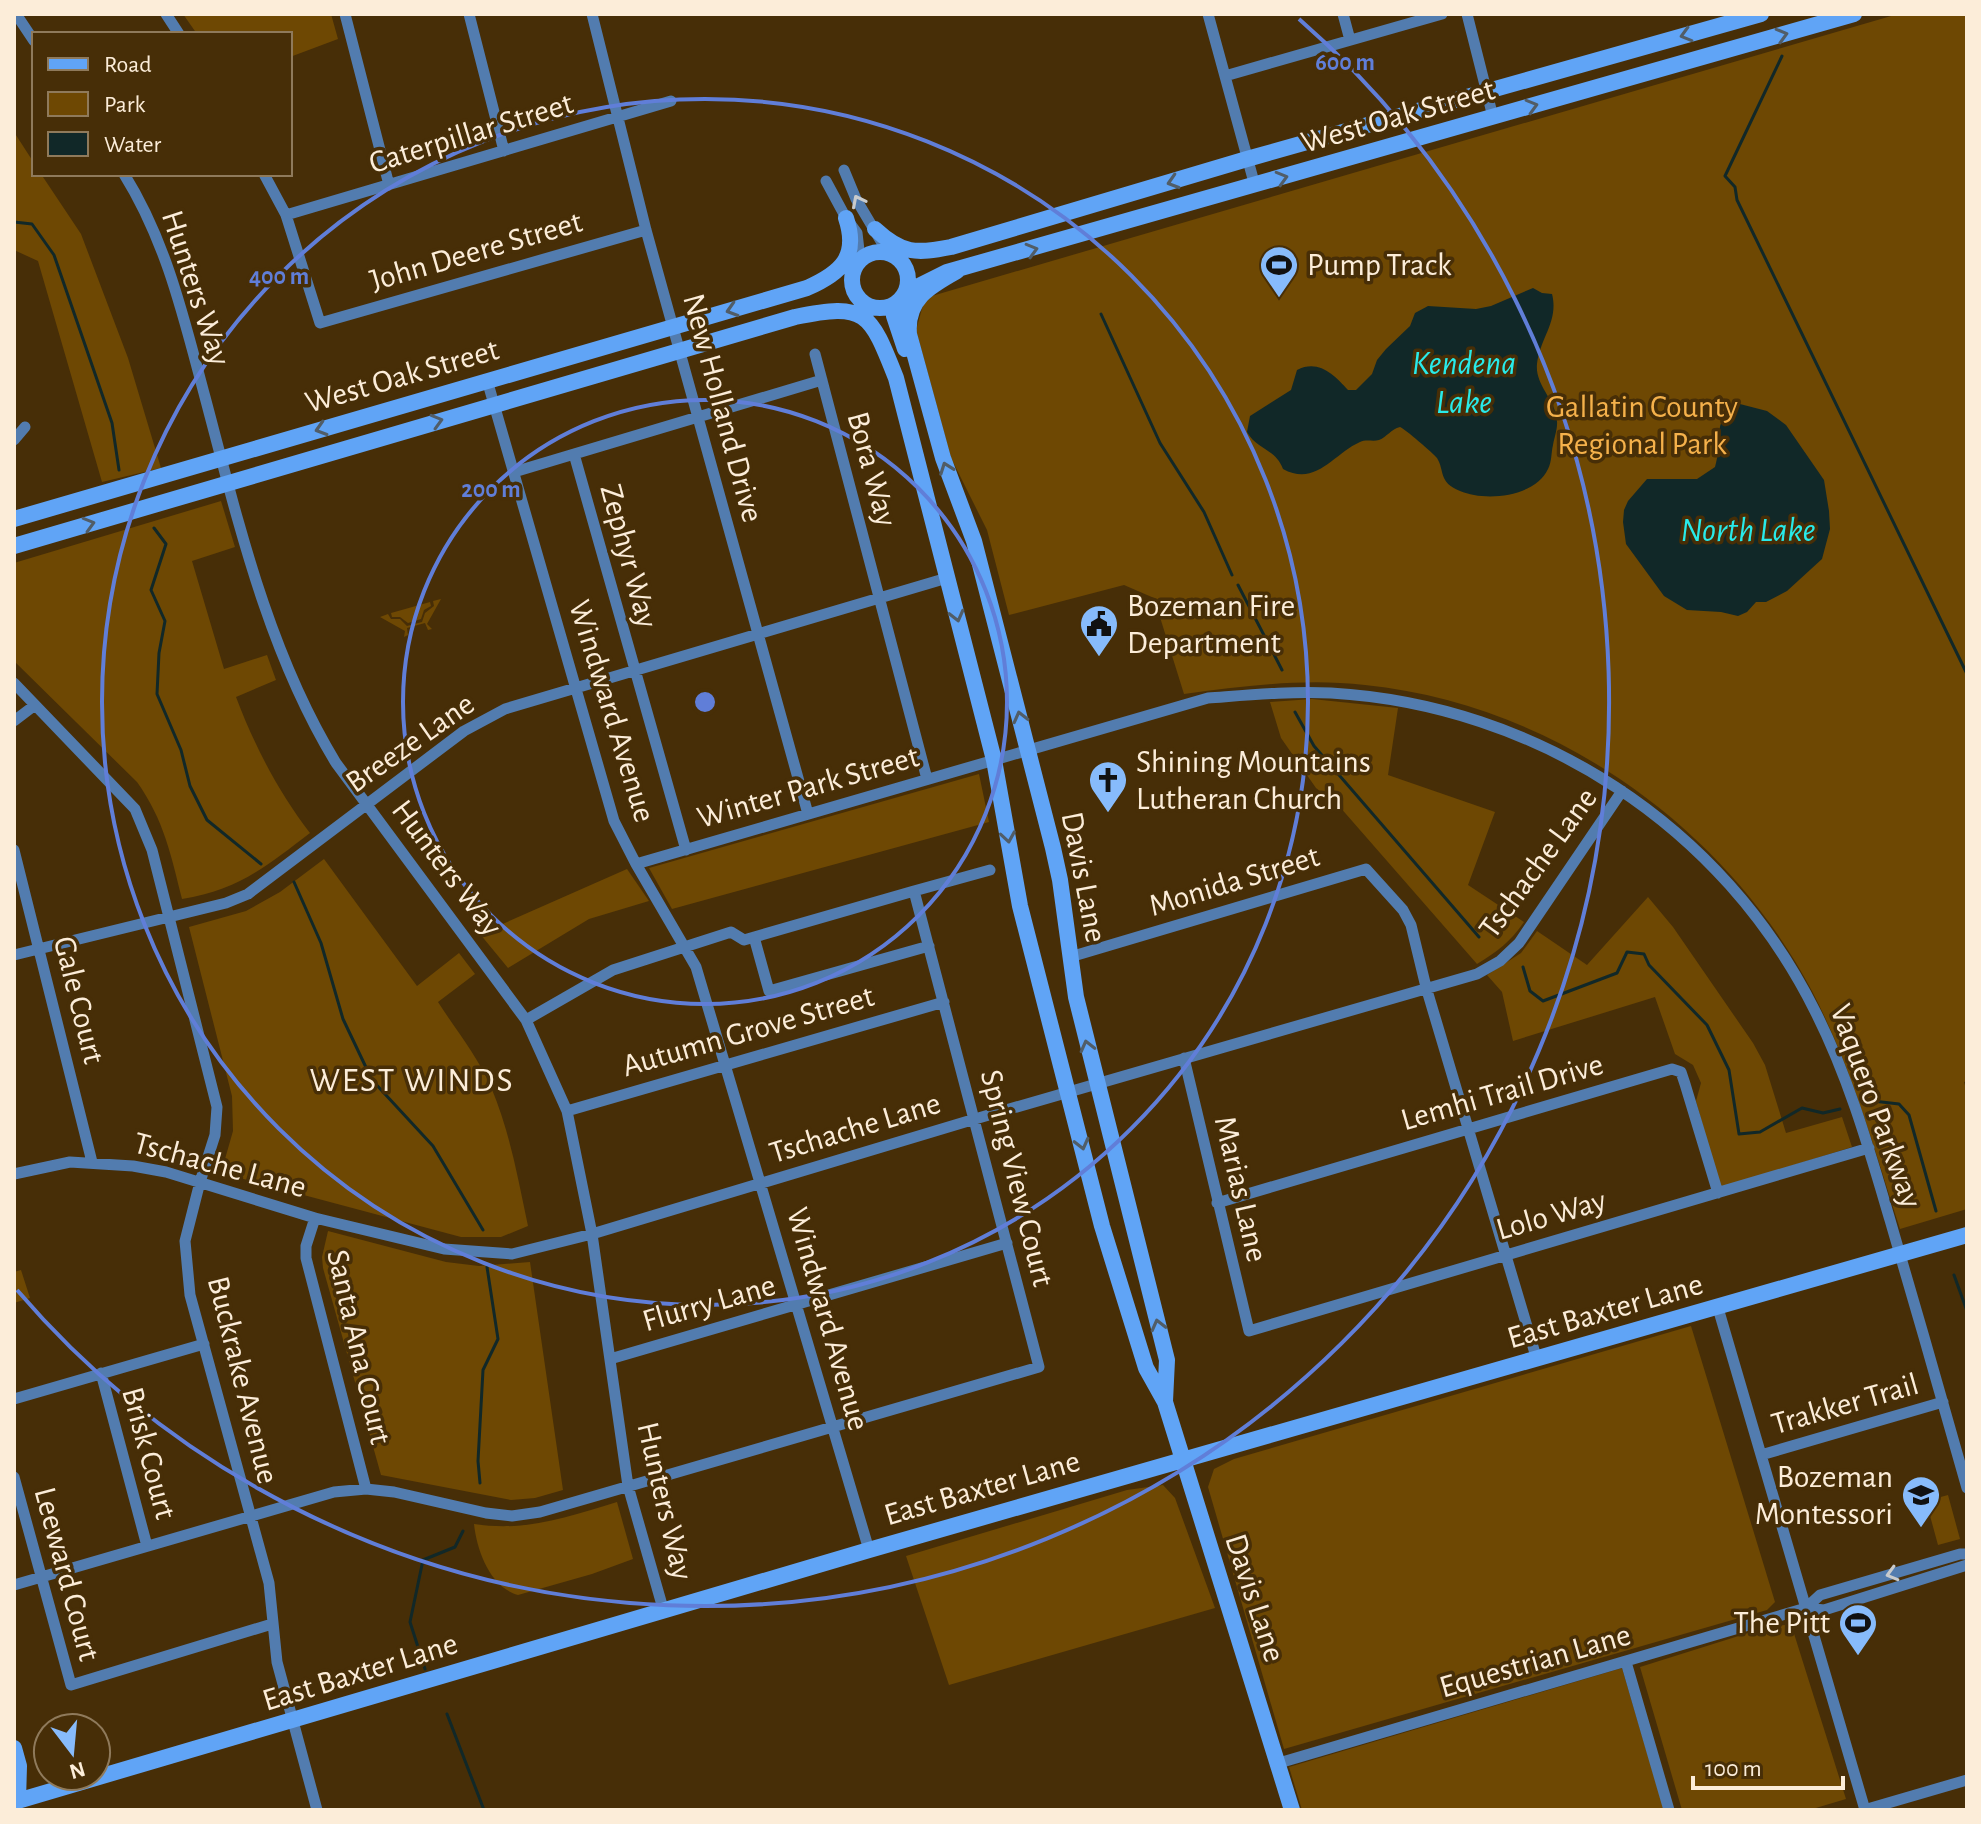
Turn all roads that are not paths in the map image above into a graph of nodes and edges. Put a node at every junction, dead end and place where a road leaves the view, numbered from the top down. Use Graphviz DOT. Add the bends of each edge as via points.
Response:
graph roads {
  1 [pos="16,14"];
  2 [pos="166,14"];
  3 [pos="345,14"];
  4 [pos="469,14"];
  5 [pos="592,14"];
  6 [pos="1208,14"];
  7 [pos="1343,14"];
  8 [pos="1442,14"];
  9 [pos="1467,14"];
  10 [pos="1761,14"];
  11 [pos="1854,14"];
  12 [pos="1829,18"];
  13 [pos="178,32"];
  14 [pos="32,38"];
  15 [pos="1350,40"];
  16 [pos="1225,76"];
  17 [pos="1487,92"];
  18 [pos="671,101"];
  19 [pos="619,116"];
  20 [pos="1493,117"];
  21 [pos="504,151"];
  22 [pos="1247,159"];
  23 [pos="844,170"];
  24 [pos="125,176"];
  25 [pos="265,176"];
  26 [pos="826,181"];
  27 [pos="389,185"];
  28 [pos="1255,186"];
  29 [pos="286,215"];
  30 [pos="846,218"];
  31 [pos="875,229"];
  32 [pos="646,230"];
  33 [pos="980,239"];
  34 [pos="894,257"];
  35 [pos="857,263"];
  36 [pos="957,271"];
  37 [pos="807,288"];
  38 [pos="903,296"];
  39 [pos="863,303"];
  40 [pos="795,317"];
  41 [pos="674,328"];
  42 [pos="680,351"];
  43 [pos="815,354"];
  44 [pos="917,368"];
  45 [pos="896,378"];
  46 [pos="487,380"];
  47 [pos="822,380"];
  48 [pos="495,405"];
  49 [pos="699,417"];
  50 [pos="25,427"];
  51 [pos="14,440"];
  52 [pos="574,454"];
  53 [pos="221,459"];
  54 [pos="514,472"];
  55 [pos="228,483"];
  56 [pos="14,519"];
  57 [pos="14,546"];
  58 [pos="947,578"];
  59 [pos="880,598"];
  60 [pos="757,635"];
  61 [pos="634,672"];
  62 [pos="14,683"];
  63 [pos="576,689"];
  64 [pos="35,705"];
  65 [pos="14,721"];
  66 [pos="1028,750"];
  67 [pos="994,760"];
  68 [pos="927,779"];
  69 [pos="1622,791"];
  70 [pos="367,805"];
  71 [pos="808,814"];
  72 [pos="14,850"];
  73 [pos="686,850"];
  74 [pos="636,864"];
  75 [pos="990,870"];
  76 [pos="914,891"];
  77 [pos="170,917"];
  78 [pos="754,937"];
  79 [pos="929,946"];
  80 [pos="685,947"];
  81 [pos="39,948"];
  82 [pos="14,955"];
  83 [pos="1070,957"];
  84 [pos="1426,987"];
  85 [pos="944,1002"];
  86 [pos="526,1020"];
  87 [pos="1184,1058"];
  88 [pos="725,1065"];
  89 [pos="1097,1083"];
  90 [pos="1069,1092"];
  91 [pos="567,1111"];
  92 [pos="975,1119"];
  93 [pos="1469,1130"];
  94 [pos="1869,1148"];
  95 [pos="92,1162"];
  96 [pos="14,1174"];
  97 [pos="200,1182"];
  98 [pos="762,1183"];
  99 [pos="1718,1193"];
  100 [pos="1217,1203"];
  101 [pos="315,1218"];
  102 [pos="592,1234"];
  103 [pos="1967,1235"];
  104 [pos="1007,1243"];
  105 [pos="1505,1255"];
  106 [pos="1900,1255"];
  107 [pos="797,1304"];
  108 [pos="1718,1308"];
  109 [pos="1249,1331"];
  110 [pos="204,1344"];
  111 [pos="610,1359"];
  112 [pos="1537,1360"];
  113 [pos="101,1373"];
  114 [pos="14,1399"];
  115 [pos="1165,1402"];
  116 [pos="1943,1402"];
  117 [pos="833,1427"];
  118 [pos="1761,1455"];
  119 [pos="1181,1460"];
  120 [pos="14,1477"];
  121 [pos="628,1486"];
  122 [pos="1967,1488"];
  123 [pos="366,1489"];
  124 [pos="251,1516"];
  125 [pos="147,1546"];
  126 [pos="869,1550"];
  127 [pos="1967,1554"];
  128 [pos="1967,1565"];
  129 [pos="42,1578"];
  130 [pos="14,1585"];
  131 [pos="1806,1608"];
  132 [pos="664,1612"];
  133 [pos="272,1624"];
  134 [pos="1626,1662"];
  135 [pos="293,1722"];
  136 [pos="14,1748"];
  137 [pos="1279,1763"];
  138 [pos="1967,1780"];
  139 [pos="18,1802"];
  140 [pos="317,1810"];
  141 [pos="1292,1810"];
  142 [pos="1669,1810"];
  143 [pos="1864,1810"];
  1 -- 14 [label="street"];
  2 -- 13 [label="street"];
  3 -- 27 [label="street"];
  4 -- 21 [label="street"];
  5 -- 19 [label="street, New Holland Drive"];
  6 -- 16 [label="street"];
  7 -- 15 [label="street"];
  8 -- 15 [label="street"];
  9 -- 17 [label="street"];
  10 -- 17 [label="main road, West Oak Street, one-way"];
  11 -- 12 [label="main road, West Oak Street"];
  20 -- 12 [label="main road, West Oak Street, one-way"];
  15 -- 16 [label="street"];
  16 -- 22 [label="street"];
  17 -- 20 [label="street"];
  17 -- 22 [label="main road, West Oak Street"];
  18 -- 19 [label="street, Caterpillar Street"];
  19 -- 21 [label="street, Caterpillar Street"];
  19 -- 32 [label="street, New Holland Drive"];
  28 -- 20 [label="main road, West Oak Street, one-way"];
  21 -- 27 [label="street, Caterpillar Street"];
  22 -- 28 [label="street"];
  22 -- 33 [label="main road, West Oak Street, one-way"];
  31 -- 23 [label="street, one-way"];
  24 -- 53 [label="street, Hunters Way" via="173,276"];
  25 -- 29 [label="street"];
  26 -- 30 [label="street"];
  27 -- 29 [label="street, Caterpillar Street"];
  36 -- 28 [label="main road, West Oak Street, one-way"];
  29 -- 32 [label="street, John Deere Street" via="320,323"];
  30 -- 35 [label="street" via="860,241"];
  30 -- 37 [label="main road" via="851,244 844,263 825,281"];
  31 -- 33 [label="main road" via="897,247 917,252"];
  31 -- 34 [label="street"];
  32 -- 41 [label="street, New Holland Drive"];
  33 -- 34 [label="main road" via="923,263"];
  34 -- 35 [label="main road" via="869,254"];
  34 -- 38 [label="main road" via="908,273"];
  35 -- 37 [label="main road" via="837,281"];
  35 -- 39 [label="main road" via="852,285"];
  36 -- 38 [label="main road"];
  36 -- 44 [label="main road" via="914,303 908,329"];
  37 -- 41 [label="main road, West Oak Street, one-way"];
  38 -- 39 [label="main road" via="885,308"];
  38 -- 44 [label="main road" via="894,316"];
  39 -- 40 [label="main road" via="843,297"];
  39 -- 45 [label="main road" via="876,317"];
  40 -- 42 [label="main road, West Oak Street"];
  40 -- 45 [label="main road" via="841,309 861,316 877,334"];
  41 -- 42 [label="street, New Holland Drive"];
  41 -- 46 [label="main road, West Oak Street"];
  42 -- 48 [label="main road, West Oak Street"];
  42 -- 49 [label="street, New Holland Drive"];
  43 -- 47 [label="street, Bora Way"];
  66 -- 44 [label="main road, Davis Lane, one-way" via="974,541"];
  45 -- 58 [label="main road, Davis Lane"];
  46 -- 48 [label="street, Windward Avenue"];
  46 -- 53 [label="main road, West Oak Street, one-way"];
  47 -- 49 [label="street"];
  47 -- 59 [label="street, Bora Way"];
  48 -- 54 [label="street, Windward Avenue"];
  55 -- 48 [label="main road, West Oak Street, one-way"];
  49 -- 52 [label="street"];
  49 -- 60 [label="street, New Holland Drive"];
  50 -- 51 [label="street"];
  52 -- 54 [label="street"];
  52 -- 61 [label="street, Zephyr Way"];
  53 -- 55 [label="street, Hunters Way"];
  53 -- 56 [label="main road, West Oak Street"];
  54 -- 63 [label="street, Windward Avenue"];
  57 -- 55 [label="main road, West Oak Street, one-way"];
  55 -- 70 [label="street, Hunters Way" via="287,665 323,743"];
  58 -- 59 [label="street, Breeze Lane"];
  58 -- 67 [label="main road, Davis Lane, one-way"];
  59 -- 60 [label="street, Breeze Lane"];
  59 -- 68 [label="street, Bora Way"];
  60 -- 61 [label="street, Breeze Lane"];
  60 -- 71 [label="street, New Holland Drive"];
  61 -- 63 [label="street, Breeze Lane"];
  61 -- 73 [label="street, Zephyr Way"];
  62 -- 64 [label="street, Buckrake Avenue"];
  63 -- 70 [label="street, Breeze Lane" via="505,709 464,731"];
  63 -- 74 [label="street, Windward Avenue" via="614,821"];
  64 -- 65 [label="street"];
  64 -- 77 [label="street, Buckrake Avenue" via="135,809"];
  66 -- 67 [label="street, Vaquero Parkway"];
  66 -- 69 [label="street, Vaquero Parkway" via="1208,698 1300,692 1381,699 1476,720 1538,742"];
  66 -- 83 [label="main road, Davis Lane" via="1060,880"];
  67 -- 68 [label="street, Winter Park Street"];
  67 -- 90 [label="main road, Davis Lane, one-way" via="1023,919"];
  68 -- 71 [label="street, Winter Park Street"];
  69 -- 84 [label="street, Tschache Lane" via="1519,943 1477,974"];
  69 -- 94 [label="street, Vaquero Parkway" via="1704,857 1790,964 1815,1011"];
  70 -- 77 [label="street, Breeze Lane" via="248,894"];
  70 -- 86 [label="street, Hunters Way"];
  71 -- 73 [label="street, Winter Park Street"];
  72 -- 81 [label="street, Gale Court"];
  73 -- 74 [label="street, Winter Park Street"];
  74 -- 80 [label="street, Windward Avenue"];
  75 -- 76 [label="street"];
  76 -- 78 [label="street"];
  76 -- 79 [label="street, Spring View Court"];
  77 -- 81 [label="street, Breeze Lane"];
  77 -- 97 [label="street, Buckrake Avenue" via="217,1107 215,1135"];
  78 -- 79 [label="street" via="769,991"];
  78 -- 80 [label="street" via="744,940 731,932"];
  79 -- 85 [label="street, Spring View Court"];
  80 -- 86 [label="street" via="613,970"];
  80 -- 88 [label="street, Windward Avenue"];
  81 -- 82 [label="street, Breeze Lane"];
  81 -- 95 [label="street, Gale Court"];
  83 -- 84 [label="street, Monida Street" via="1366,869 1411,925"];
  89 -- 83 [label="main road, Davis Lane, one-way"];
  84 -- 87 [label="street, Tschache Lane"];
  84 -- 93 [label="street"];
  85 -- 88 [label="street, Autumn Grove Street"];
  85 -- 92 [label="street, Spring View Court"];
  86 -- 91 [label="street, Hunters Way"];
  87 -- 89 [label="street, Tschache Lane"];
  87 -- 100 [label="street, Marias Lane"];
  88 -- 91 [label="street, Autumn Grove Street"];
  88 -- 98 [label="street, Windward Avenue"];
  89 -- 90 [label="street, Tschache Lane"];
  115 -- 89 [label="main road, Davis Lane, one-way" via="1167,1360"];
  90 -- 92 [label="street, Tschache Lane"];
  90 -- 115 [label="main road, Davis Lane, one-way" via="1102,1226 1146,1368"];
  91 -- 102 [label="street, Hunters Way"];
  92 -- 98 [label="street, Tschache Lane"];
  92 -- 104 [label="street, Spring View Court"];
  93 -- 99 [label="street, Lemhi Trail Drive" via="1672,1069 1681,1072"];
  93 -- 100 [label="street, Lemhi Trail Drive"];
  93 -- 105 [label="street"];
  94 -- 99 [label="street, Lolo Way"];
  94 -- 106 [label="street, Vaquero Parkway"];
  95 -- 96 [label="street, Tschache Lane" via="46,1165"];
  95 -- 97 [label="street, Tschache Lane"];
  97 -- 101 [label="street, Tschache Lane"];
  97 -- 110 [label="street, Buckrake Avenue" via="185,1241 190,1295"];
  98 -- 102 [label="street, Tschache Lane"];
  98 -- 107 [label="street, Windward Avenue"];
  99 -- 105 [label="street, Lolo Way"];
  100 -- 109 [label="street, Marias Lane"];
  101 -- 102 [label="street, Tschache Lane" via="444,1249 512,1254"];
  101 -- 123 [label="street, Santa Ana Court" via="306,1258"];
  102 -- 111 [label="street, Hunters Way"];
  103 -- 106 [label="main road, East Baxter Lane"];
  104 -- 107 [label="street, Flurry Lane"];
  104 -- 117 [label="street, Spring View Court" via="1039,1367"];
  105 -- 109 [label="street, Lolo Way"];
  105 -- 112 [label="street"];
  106 -- 108 [label="main road, East Baxter Lane"];
  106 -- 116 [label="street, Vaquero Parkway"];
  107 -- 111 [label="street, Flurry Lane"];
  107 -- 117 [label="street, Windward Avenue"];
  108 -- 112 [label="main road, East Baxter Lane"];
  108 -- 118 [label="street"];
  110 -- 113 [label="street"];
  110 -- 124 [label="street, Buckrake Avenue"];
  111 -- 121 [label="street, Hunters Way"];
  112 -- 119 [label="main road, East Baxter Lane"];
  113 -- 114 [label="street"];
  113 -- 125 [label="street, Brisk Court"];
  115 -- 119 [label="main road, Davis Lane"];
  116 -- 118 [label="street, Trakker Trail"];
  116 -- 122 [label="street, Vaquero Parkway"];
  117 -- 121 [label="street"];
  117 -- 126 [label="street, Windward Avenue"];
  118 -- 131 [label="street"];
  119 -- 126 [label="main road, East Baxter Lane"];
  119 -- 137 [label="main road, Davis Lane"];
  120 -- 129 [label="street, Leeward Court"];
  121 -- 123 [label="street" via="512,1516"];
  121 -- 132 [label="street, Hunters Way"];
  123 -- 124 [label="street" via="334,1492"];
  124 -- 125 [label="street"];
  124 -- 133 [label="street, Buckrake Avenue" via="269,1583"];
  125 -- 129 [label="street"];
  126 -- 132 [label="main road, East Baxter Lane"];
  127 -- 131 [label="street, Equestrian Lane, one-way" via="1820,1595"];
  128 -- 131 [label="street, Equestrian Lane" via="1824,1610"];
  129 -- 130 [label="street"];
  129 -- 133 [label="street, Leeward Court" via="71,1685"];
  131 -- 134 [label="street, Equestrian Lane"];
  131 -- 143 [label="street"];
  132 -- 135 [label="main road, East Baxter Lane"];
  133 -- 135 [label="street, Buckrake Avenue"];
  134 -- 137 [label="street, Equestrian Lane"];
  134 -- 142 [label="street"];
  135 -- 139 [label="main road, East Baxter Lane"];
  135 -- 140 [label="street, Buckrake Avenue"];
  136 -- 139 [label="main road"];
  137 -- 141 [label="main road, Davis Lane"];
  138 -- 143 [label="street"];
}
